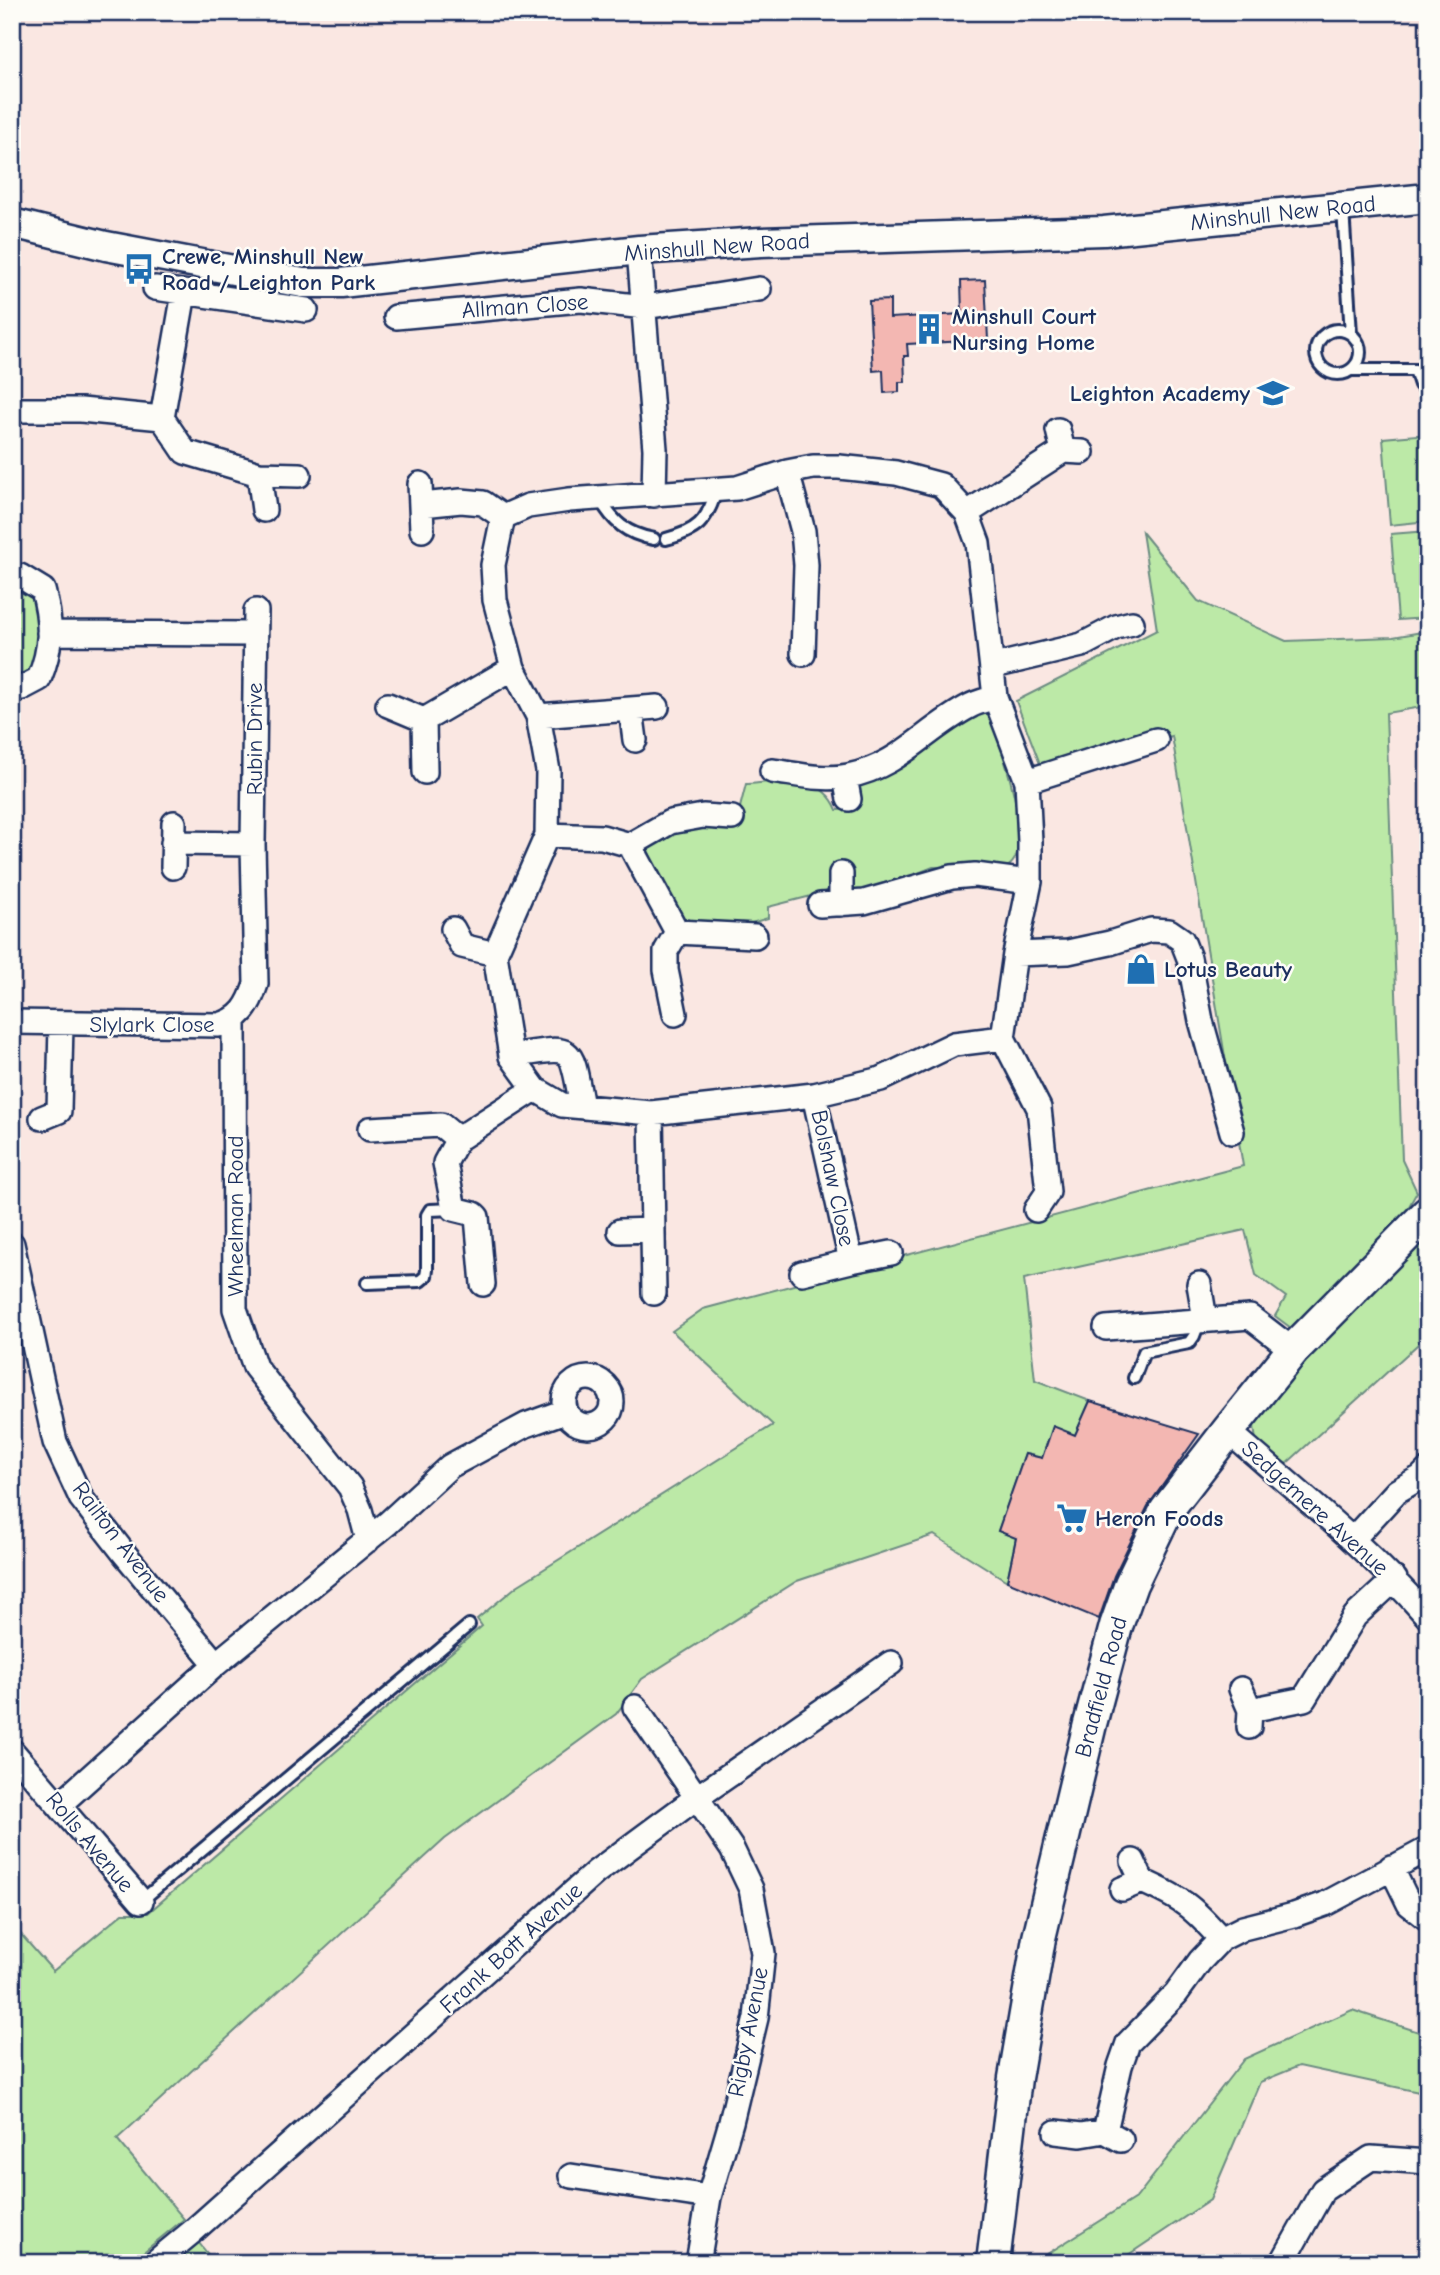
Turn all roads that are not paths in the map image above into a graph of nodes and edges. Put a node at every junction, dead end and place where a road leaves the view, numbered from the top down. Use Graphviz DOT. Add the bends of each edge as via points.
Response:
graph roads {
  1 [pos="1428,198"];
  2 [pos="1343,207"];
  3 [pos="12,223"];
  4 [pos="639,250"];
  5 [pos="155,288"];
  6 [pos="759,289"];
  7 [pos="184,293"];
  8 [pos="645,307"];
  9 [pos="306,310"];
  10 [pos="408,321"];
  11 [pos="1351,334"];
  12 [pos="1352,370"];
  13 [pos="1420,385"];
  14 [pos="12,410"];
  15 [pos="162,418"];
  16 [pos="1068,444"];
  17 [pos="787,472"];
  18 [pos="259,474"];
  19 [pos="299,474"];
  20 [pos="716,491"];
  21 [pos="654,495"];
  22 [pos="599,498"];
  23 [pos="264,510"];
  24 [pos="967,513"];
  25 [pos="503,517"];
  26 [pos="422,530"];
  27 [pos="654,539"];
  28 [pos="666,539"];
  29 [pos="12,576"];
  30 [pos="1132,623"];
  31 [pos="49,633"];
  32 [pos="803,654"];
  33 [pos="993,666"];
  34 [pos="513,668"];
  35 [pos="12,689"];
  36 [pos="995,697"];
  37 [pos="388,705"];
  38 [pos="657,707"];
  39 [pos="631,710"];
  40 [pos="538,716"];
  41 [pos="424,720"];
  42 [pos="635,740"];
  43 [pos="1156,740"];
  44 [pos="772,771"];
  45 [pos="425,772"];
  46 [pos="1027,781"];
  47 [pos="733,818"];
  48 [pos="547,835"];
  49 [pos="253,844"];
  50 [pos="630,845"];
  51 [pos="173,867"];
  52 [pos="841,874"];
  53 [pos="1030,882"];
  54 [pos="677,932"];
  55 [pos="755,936"];
  56 [pos="454,944"];
  57 [pos="495,954"];
  58 [pos="1015,954"];
  59 [pos="675,1014"];
  60 [pos="234,1021"];
  61 [pos="12,1022"];
  62 [pos="61,1024"];
  63 [pos="1003,1038"];
  64 [pos="511,1056"];
  65 [pos="535,1089"];
  66 [pos="814,1095"];
  67 [pos="582,1107"];
  68 [pos="651,1113"];
  69 [pos="42,1118"];
  70 [pos="370,1129"];
  71 [pos="1232,1132"];
  72 [pos="458,1139"];
  73 [pos="454,1209"];
  74 [pos="1035,1210"];
  75 [pos="1428,1213"];
  76 [pos="653,1230"];
  77 [pos="620,1231"];
  78 [pos="12,1244"];
  79 [pos="891,1253"];
  80 [pos="851,1261"];
  81 [pos="802,1273"];
  82 [pos="367,1283"];
  83 [pos="483,1284"];
  84 [pos="1199,1284"];
  85 [pos="654,1293"];
  86 [pos="1202,1320"];
  87 [pos="1106,1328"];
  88 [pos="1293,1350"];
  89 [pos="1134,1378"];
  90 [pos="565,1411"];
  91 [pos="1228,1431"];
  92 [pos="1428,1470"];
  93 [pos="368,1539"];
  94 [pos="1353,1539"];
  95 [pos="1395,1579"];
  96 [pos="1428,1617"];
  97 [pos="469,1625"];
  98 [pos="891,1662"];
  99 [pos="216,1664"];
  100 [pos="1241,1689"];
  101 [pos="635,1707"];
  102 [pos="12,1751"];
  103 [pos="696,1798"];
  104 [pos="59,1805"];
  105 [pos="1428,1849"];
  106 [pos="1391,1867"];
  107 [pos="1132,1877"];
  108 [pos="141,1901"];
  109 [pos="1428,1919"];
  110 [pos="1221,1938"];
  111 [pos="1056,2132"];
  112 [pos="1428,2162"];
  113 [pos="571,2176"];
  114 [pos="709,2197"];
  115 [pos="154,2263"];
  116 [pos="698,2263"];
  117 [pos="993,2263"];
  118 [pos="1282,2263"];
  1 -- 2 [label="street, Minshull New Road"];
  2 -- 4 [label="street, Minshull New Road" via="1104,231"];
  2 -- 11 [label="lane"];
  3 -- 4 [label="street, Minshull New Road" via="106,246 303,283 341,283"];
  4 -- 8 [label="street"];
  5 -- 7 [label="street"];
  6 -- 8 [label="street, Allman Close" via="720,304"];
  7 -- 9 [label="street"];
  7 -- 15 [label="street"];
  8 -- 10 [label="street, Allman Close" via="581,300"];
  8 -- 21 [label="street"];
  11 -- 12 [label="lane" via="1361,352"];
  11 -- 12 [label="lane" via="1337,330 1323,335 1316,356 1330,373"];
  12 -- 13 [label="lane" via="1415,370"];
  14 -- 15 [label="street" via="81,410"];
  15 -- 18 [label="street" via="185,452"];
  16 -- 24 [label="street"];
  17 -- 20 [label="street"];
  17 -- 24 [label="street" via="813,467 896,472 941,485"];
  17 -- 32 [label="street" via="803,531 806,565"];
  18 -- 19 [label="street"];
  18 -- 23 [label="street"];
  20 -- 21 [label="street"];
  20 -- 28 [label="lane" via="703,521 693,530"];
  21 -- 22 [label="street"];
  22 -- 25 [label="street" via="528,506"];
  22 -- 27 [label="lane" via="622,529"];
  24 -- 33 [label="street" via="978,543"];
  25 -- 26 [label="street" via="482,503 421,495"];
  25 -- 34 [label="street" via="493,565 495,600"];
  29 -- 31 [label="street" via="43,590 50,614"];
  30 -- 33 [label="street" via="1082,645"];
  31 -- 35 [label="street" via="48,657 39,679"];
  31 -- 49 [label="street, Rubin Drive" via="255,623"];
  33 -- 36 [label="street"];
  34 -- 40 [label="street"];
  34 -- 41 [label="street"];
  36 -- 44 [label="street" via="971,705 847,788 818,777"];
  36 -- 46 [label="street"];
  37 -- 41 [label="street"];
  38 -- 39 [label="street"];
  39 -- 40 [label="street"];
  39 -- 42 [label="street"];
  40 -- 48 [label="street" via="548,771"];
  41 -- 45 [label="street"];
  43 -- 46 [label="street"];
  46 -- 53 [label="street"];
  47 -- 50 [label="street" via="670,822"];
  48 -- 50 [label="street" via="602,837"];
  48 -- 57 [label="street"];
  49 -- 51 [label="street" via="173,833"];
  49 -- 60 [label="street, Slylark Close" via="256,984 250,1004"];
  50 -- 54 [label="street"];
  52 -- 53 [label="street" via="830,905 864,902 951,877 975,875"];
  53 -- 58 [label="street"];
  54 -- 55 [label="street"];
  54 -- 59 [label="street" via="666,951"];
  56 -- 57 [label="street"];
  57 -- 64 [label="street"];
  58 -- 63 [label="street"];
  58 -- 71 [label="street" via="1068,952 1151,930 1169,931 1182,940"];
  60 -- 62 [label="street, Slylark Close" via="219,1026"];
  60 -- 93 [label="street, Wheelman Road" via="235,1309 255,1367 350,1487"];
  61 -- 62 [label="street, Slylark Close"];
  62 -- 69 [label="street" via="59,1111"];
  63 -- 66 [label="street" via="954,1045 881,1079"];
  63 -- 74 [label="street" via="1039,1108 1048,1192"];
  64 -- 65 [label="street"];
  64 -- 67 [label="street" via="551,1049 569,1053"];
  65 -- 67 [label="street" via="562,1105"];
  65 -- 72 [label="street"];
  66 -- 68 [label="street"];
  66 -- 80 [label="street, Bolshaw Close"];
  67 -- 68 [label="street"];
  68 -- 76 [label="street"];
  70 -- 72 [label="street" via="441,1125"];
  72 -- 73 [label="street" via="445,1163"];
  73 -- 82 [label="lane" via="430,1210 427,1215 426,1276 420,1281"];
  73 -- 83 [label="street" via="477,1217"];
  75 -- 88 [label="main road, Bradfield Road"];
  76 -- 77 [label="street"];
  76 -- 85 [label="street"];
  78 -- 99 [label="street, Railton Avenue" via="55,1442 76,1487"];
  79 -- 80 [label="street, Bolshaw Close"];
  80 -- 81 [label="street, Bolshaw Close"];
  84 -- 86 [label="street"];
  86 -- 87 [label="street"];
  86 -- 88 [label="street" via="1250,1317"];
  86 -- 89 [label="lane" via="1189,1343 1144,1352"];
  88 -- 91 [label="main road, Bradfield Road"];
  90 -- 93 [label="street" via="526,1425 450,1465"];
  91 -- 94 [label="street, Sedgemere Avenue"];
  91 -- 117 [label="main road, Bradfield Road" via="1166,1511 1116,1626 1039,1938 1015,2078"];
  92 -- 94 [label="street" via="1398,1491"];
  93 -- 99 [label="street"];
  94 -- 95 [label="street, Sedgemere Avenue"];
  95 -- 96 [label="street, Sedgemere Avenue"];
  95 -- 100 [label="street" via="1355,1616 1304,1699 1250,1718"];
  97 -- 108 [label="lane"];
  98 -- 103 [label="street, Frank Bott Avenue"];
  99 -- 104 [label="street"];
  101 -- 103 [label="street, Rigby Avenue"];
  102 -- 104 [label="street, Rolls Avenue"];
  103 -- 114 [label="street, Rigby Avenue" via="732,1849 751,1889 763,1953 756,2018"];
  103 -- 115 [label="street, Frank Bott Avenue" via="596,1872"];
  104 -- 108 [label="street, Rolls Avenue"];
  105 -- 106 [label="street"];
  106 -- 109 [label="street" via="1409,1904"];
  106 -- 110 [label="street" via="1325,1903"];
  107 -- 110 [label="street" via="1196,1910"];
  110 -- 111 [label="street" via="1128,2043 1120,2066 1113,2135"];
  112 -- 118 [label="street" via="1371,2158 1322,2190"];
  113 -- 114 [label="street" via="593,2190"];
  114 -- 116 [label="street, Rigby Avenue"];
}
